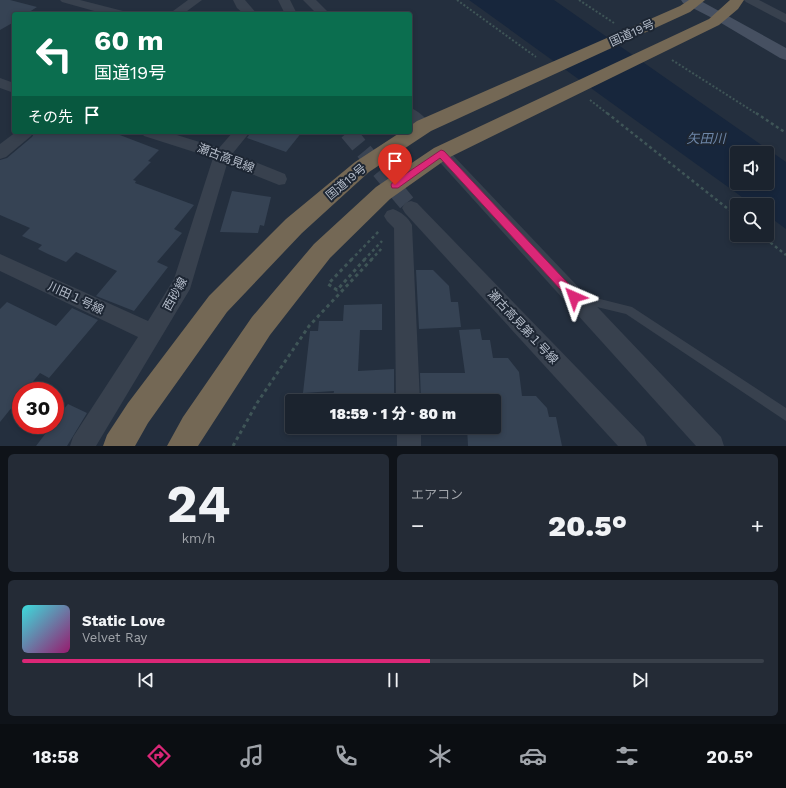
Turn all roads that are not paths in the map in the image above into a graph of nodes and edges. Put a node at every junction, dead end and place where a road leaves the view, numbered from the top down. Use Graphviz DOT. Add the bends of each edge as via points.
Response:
graph roads {
  1 [pos="66,0"];
  2 [pos="196,0"];
  3 [pos="239,0"];
  4 [pos="284,0"];
  5 [pos="309,0"];
  6 [pos="750,0"];
  7 [pos="771,0"];
  8 [pos="691,3"];
  9 [pos="735,3"];
  10 [pos="786,9"];
  11 [pos="111,12"];
  12 [pos="178,12"];
  13 [pos="249,12"];
  14 [pos="289,12"];
  15 [pos="322,12"];
  16 [pos="786,19"];
  17 [pos="717,20"];
  18 [pos="786,55"];
  19 [pos="0,83"];
  20 [pos="12,87"];
  21 [pos="417,120"];
  22 [pos="23,134"];
  23 [pos="155,134"];
  24 [pos="240,134"];
  25 [pos="401,134"];
  26 [pos="0,152"];
  27 [pos="441,153"];
  28 [pos="222,155"];
  29 [pos="279,179"];
  30 [pos="0,262"];
  31 [pos="574,297"];
  32 [pos="152,333"];
  33 [pos="408,394"];
  34 [pos="786,415"];
  35 [pos="409,434"];
  36 [pos="82,446"];
  37 [pos="118,446"];
  38 [pos="182,446"];
  39 [pos="409,446"];
  40 [pos="635,446"];
  41 [pos="712,446"];
  1 -- 11 [label="street"];
  2 -- 12 [label="street"];
  3 -- 13 [label="street"];
  4 -- 14 [label="street"];
  5 -- 15 [label="street"];
  6 -- 16 [label="street"];
  7 -- 10 [label="street"];
  8 -- 17 [label="street"];
  8 -- 21 [label="highway, 国道19号"];
  9 -- 17 [label="highway, 国道19号"];
  17 -- 18 [label="street"];
  17 -- 27 [label="highway, 国道19号"];
  19 -- 20 [label="street"];
  22 -- 26 [label="street"];
  23 -- 28 [label="street, 瀬古高見線"];
  24 -- 28 [label="street, 西砂線"];
  25 -- 37 [label="highway, 国道19号" via="294,226 218,304 138,413"];
  27 -- 31 [label="street"];
  27 -- 38 [label="highway, 国道19号" via="383,193 322,251 261,326"];
  28 -- 29 [label="street, 瀬古高見線"];
  28 -- 32 [label="street, 西砂線" via="183,284"];
  30 -- 32 [label="street, 川田１号線"];
  31 -- 34 [label="lane" via="628,310"];
  31 -- 41 [label="street"];
  32 -- 36 [label="street, 西砂線"];
  33 -- 40 [label="street, 瀬古高見第１号線" via="403,216"];
  35 -- 39 [label="street"];
}
